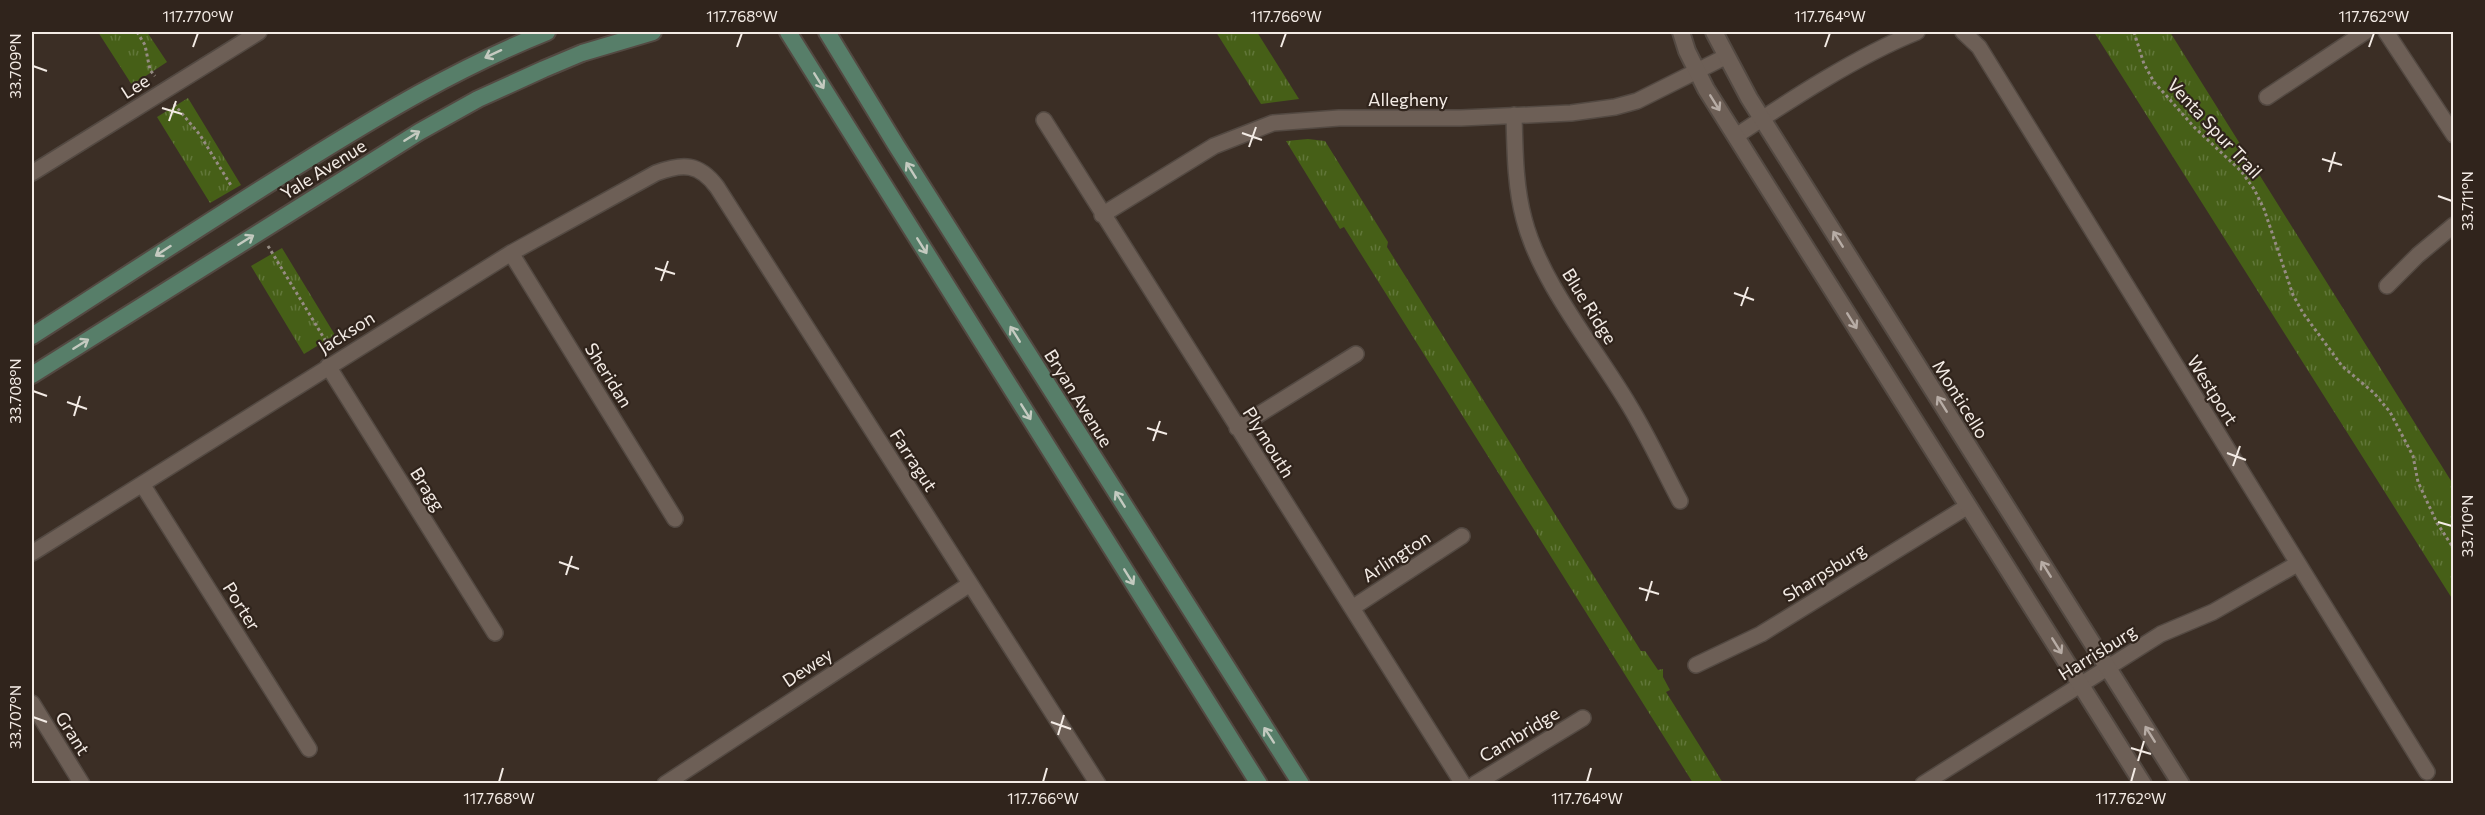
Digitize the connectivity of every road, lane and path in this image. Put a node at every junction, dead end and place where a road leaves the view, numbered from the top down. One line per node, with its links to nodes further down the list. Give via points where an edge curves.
1 (259, 32): 22 (street, Lee)
2 (547, 32): 27 (main road, Yale Avenue, one-way to 27, via 491,54 404,100)
3 (653, 32): 30 (main road, Yale Avenue, one-way to 3, via 478,99 582,53)
4 (788, 32): 53 (main road, one-way to 53)
5 (827, 32): 54 (main road, Bryan Avenue, one-way to 5)
6 (1681, 32): 14 (street)
7 (1714, 32): 13 (street, Monticello)
8 (1917, 32): 17 (street, via 1891,42)
9 (1963, 32): 39 (street, Westport, via 1978,47)
10 (2134, 32): 37 (path, Venta Spur Trail, via 2154,82 2254,189 2293,295 2342,366 2390,412 2413,456 2418,482 2437,523)
11 (2366, 32): 15 (street)
12 (2386, 32): 19 (street)
13 (1725, 57): 14 (street, Allegheny); 17 (street, Monticello)
14 (1696, 72): 16 (street, Allegheny, via 1615,107); 20 (street, one-way to 20)
15 (2267, 97)
16 (1514, 116): 23 (street, Allegheny, via 1339,118 1272,123 1214,146); 33 (street, Blue Ridge, via 1518,189 1534,249 1630,406)
17 (1762, 119): 20 (street); 44 (street, Monticello, one-way to 17)
18 (1044, 120): 23 (street, Plymouth)
19 (2454, 135)
20 (1736, 136): 34 (street, one-way to 34)
21 (690, 166): 25 (street, Jackson, via 674,166 656,173); 40 (street, Farragut, via 707,173 717,187)
22 (32, 172)
23 (1102, 215): 31 (street, Plymouth)
24 (2454, 225): 26 (street)
25 (511, 253): 29 (street, Jackson); 35 (street, Sheridan)
26 (2387, 286)
27 (32, 336)
28 (1356, 354): 31 (street)
29 (328, 366): 32 (street, Jackson); 42 (street, Bragg)
30 (32, 375)
31 (1238, 428): 41 (street, Plymouth)
32 (142, 484): 38 (street, Jackson); 48 (street, Porter)
33 (1680, 501)
34 (1968, 506): 43 (street, Sharpsburg, via 1761,634); 45 (street, one-way to 45)
35 (675, 519)
36 (1462, 536): 41 (street, Arlington)
37 (2454, 549)
38 (32, 553)
39 (2297, 564): 44 (street, Harrisburg, via 2213,612 2161,634); 49 (street, Westport)
40 (970, 584): 51 (street, Dewey); 52 (street, Farragut)
41 (1352, 608): 55 (street, Plymouth)
42 (495, 633)
43 (1696, 665)
44 (2108, 668): 45 (street, Harrisburg); 59 (street, Monticello, one-way to 44)
45 (2081, 685): 57 (street, Harrisburg); 58 (street)
46 (32, 703): 50 (street, Grant)
47 (1583, 718): 56 (street, Cambridge)
48 (309, 749)
49 (2427, 772)
50 (82, 783)
51 (665, 783)
52 (1098, 783)
53 (1259, 783)
54 (1301, 783)
55 (1463, 783)
56 (1475, 783)
57 (1923, 783)
58 (2143, 783)
59 (2181, 783)

